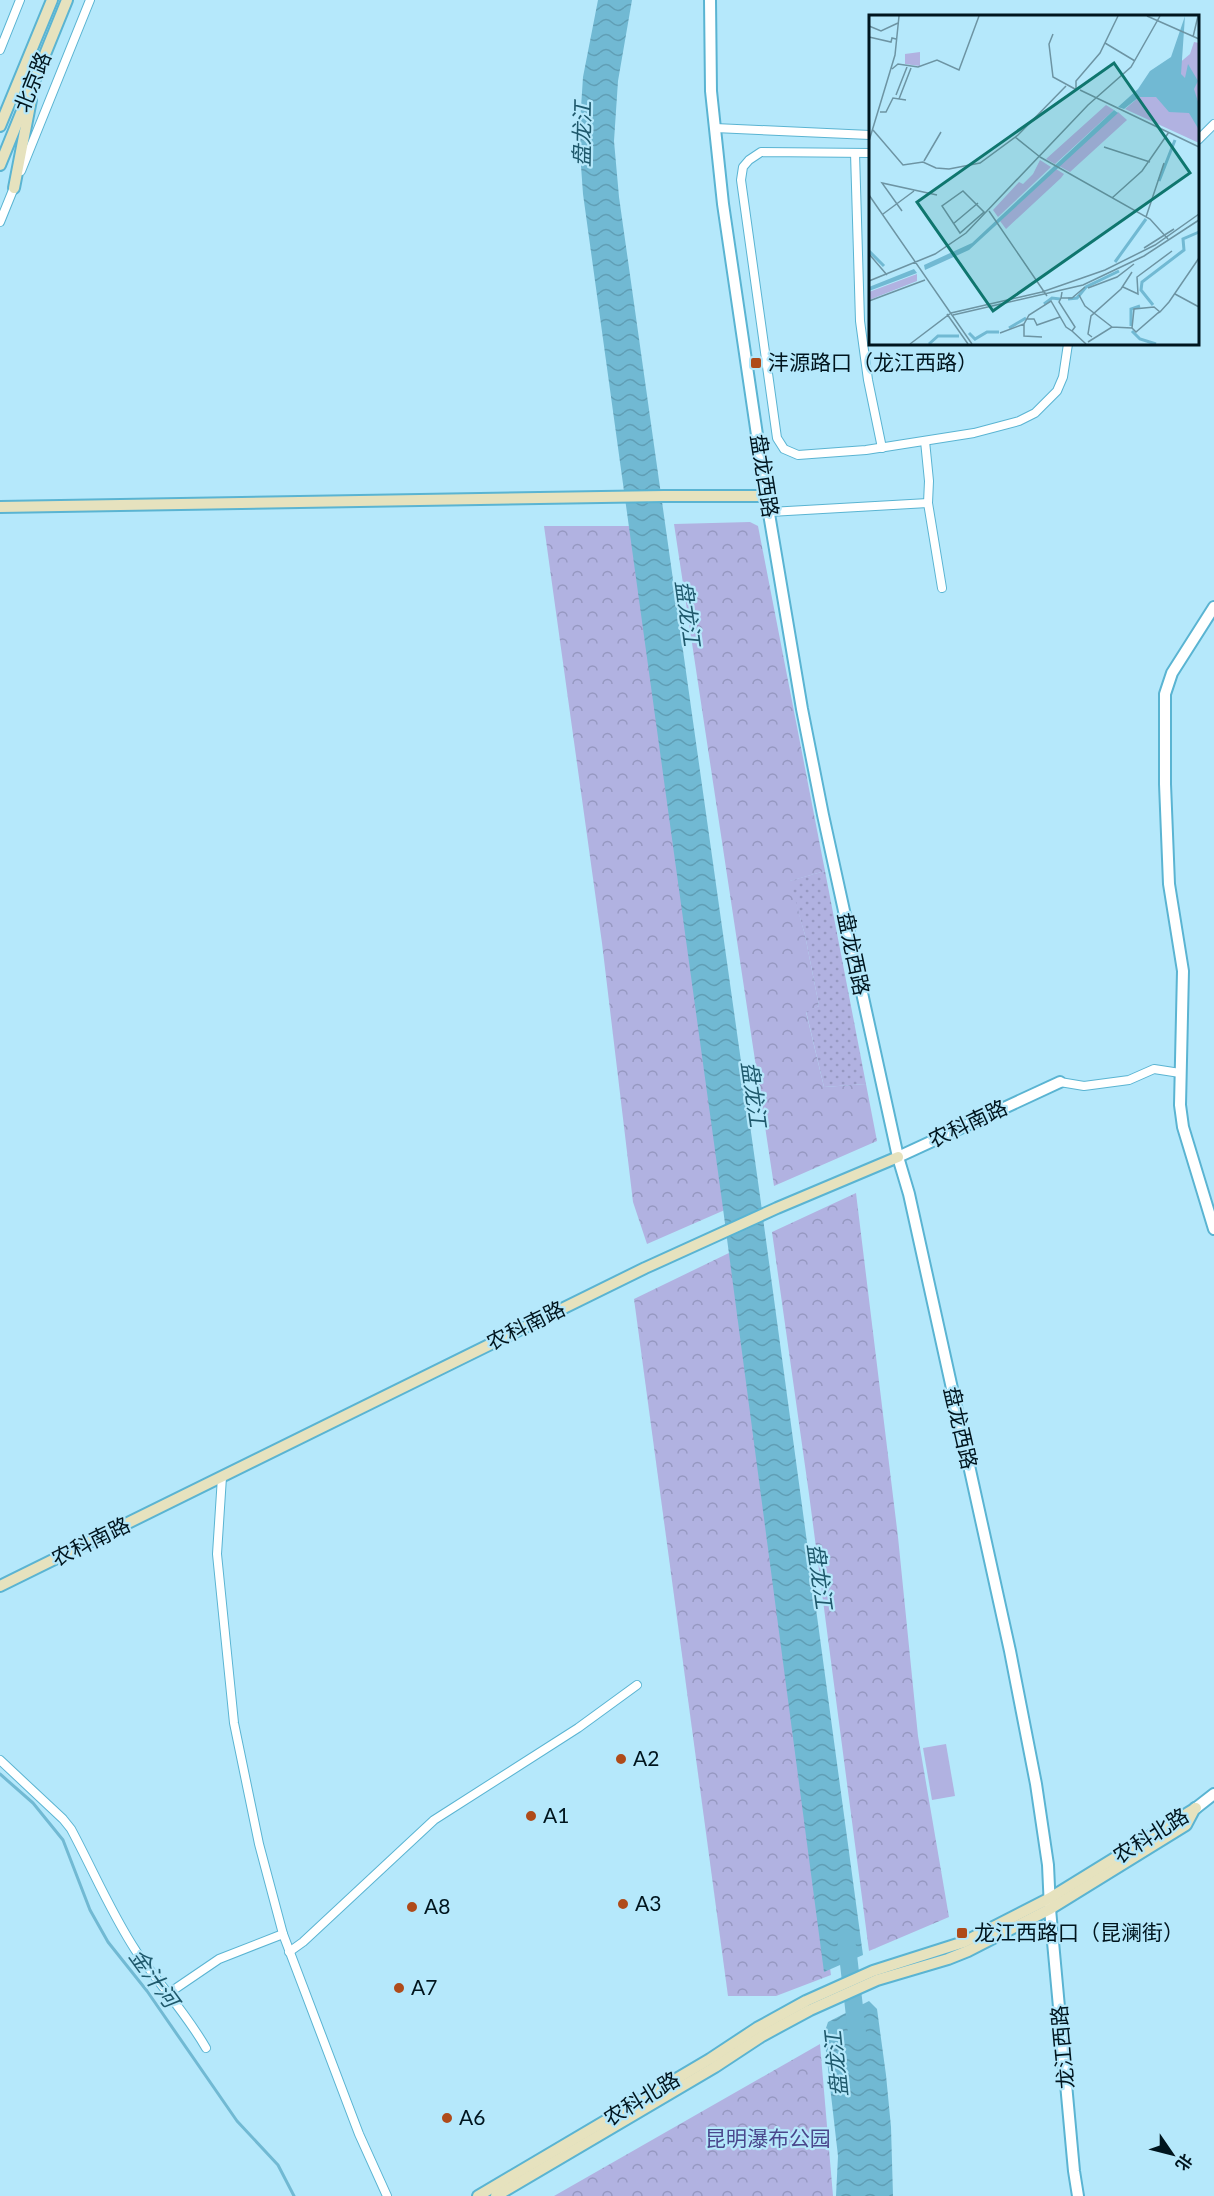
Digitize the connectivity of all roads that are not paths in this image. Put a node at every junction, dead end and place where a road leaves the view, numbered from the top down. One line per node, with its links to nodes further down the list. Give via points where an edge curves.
1 (20, 0): 6 (street)
2 (52, 0): 9 (main road, 北京路)
3 (68, 0): 7 (main road, 北京路)
4 (90, 0): 16 (street)
5 (710, 0): 10 (street, 盘龙西路)
6 (0, 50)
7 (36, 74): 15 (main road, 北京路); 16 (main road)
8 (1214, 124): 12 (street)
9 (0, 126)
10 (715, 128): 11 (street); 21 (street, 盘龙西路)
11 (869, 135)
12 (1199, 138)
13 (855, 153): 14 (street); 20 (street, via 860,321); 20 (street, via 761,152 743,167 741,180 780,444 798,455)
14 (869, 153)
15 (0, 165)
16 (14, 188): 17 (street)
17 (0, 222)
18 (1068, 345): 19 (street, via 1057,391 1035,413 974,433)
19 (925, 441): 20 (street); 22 (street)
20 (882, 448)
21 (766, 496): 23 (main road); 24 (street, 盘龙西路)
22 (928, 503): 24 (street); 25 (street)
23 (0, 507)
24 (770, 512): 29 (street, 盘龙西路, via 823,815)
25 (942, 588)
26 (1214, 607): 27 (street, via 1172,673 1165,694 1169,884 1183,971)
27 (1180, 1072): 28 (street, via 1154,1069 1129,1080 1084,1086); 30 (street, via 1184,1127)
28 (1060, 1082): 29 (street, 农科南路)
29 (898, 1157): 31 (main road, 农科南路, via 701,1241); 37 (street, 盘龙西路, via 1022,1713 1048,1865)
30 (1214, 1229)
31 (222, 1477): 32 (main road, 农科南路); 38 (street, via 217,1554 234,1723)
32 (0, 1586)
33 (637, 1685): 39 (street, via 578,1728 434,1820)
34 (0, 1760): 40 (street, via 71,1830 118,1921)
35 (1214, 1794): 36 (street)
36 (1196, 1808): 37 (main road, 农科北路, via 1186,1825)
37 (1050, 1904): 41 (main road, 农科北路, via 968,1951 875,1975); 46 (street, 龙江西路)
38 (283, 1934): 39 (street); 40 (street, via 219,1959)
39 (289, 1952): 43 (street)
40 (169, 1993): 42 (street)
41 (808, 2006): 44 (main road, 农科北路, via 757,2028); 45 (main road, 农科北路, via 715,2067)
42 (206, 2048)
43 (387, 2196)
44 (478, 2196)
45 (496, 2196)
46 (1078, 2196)

